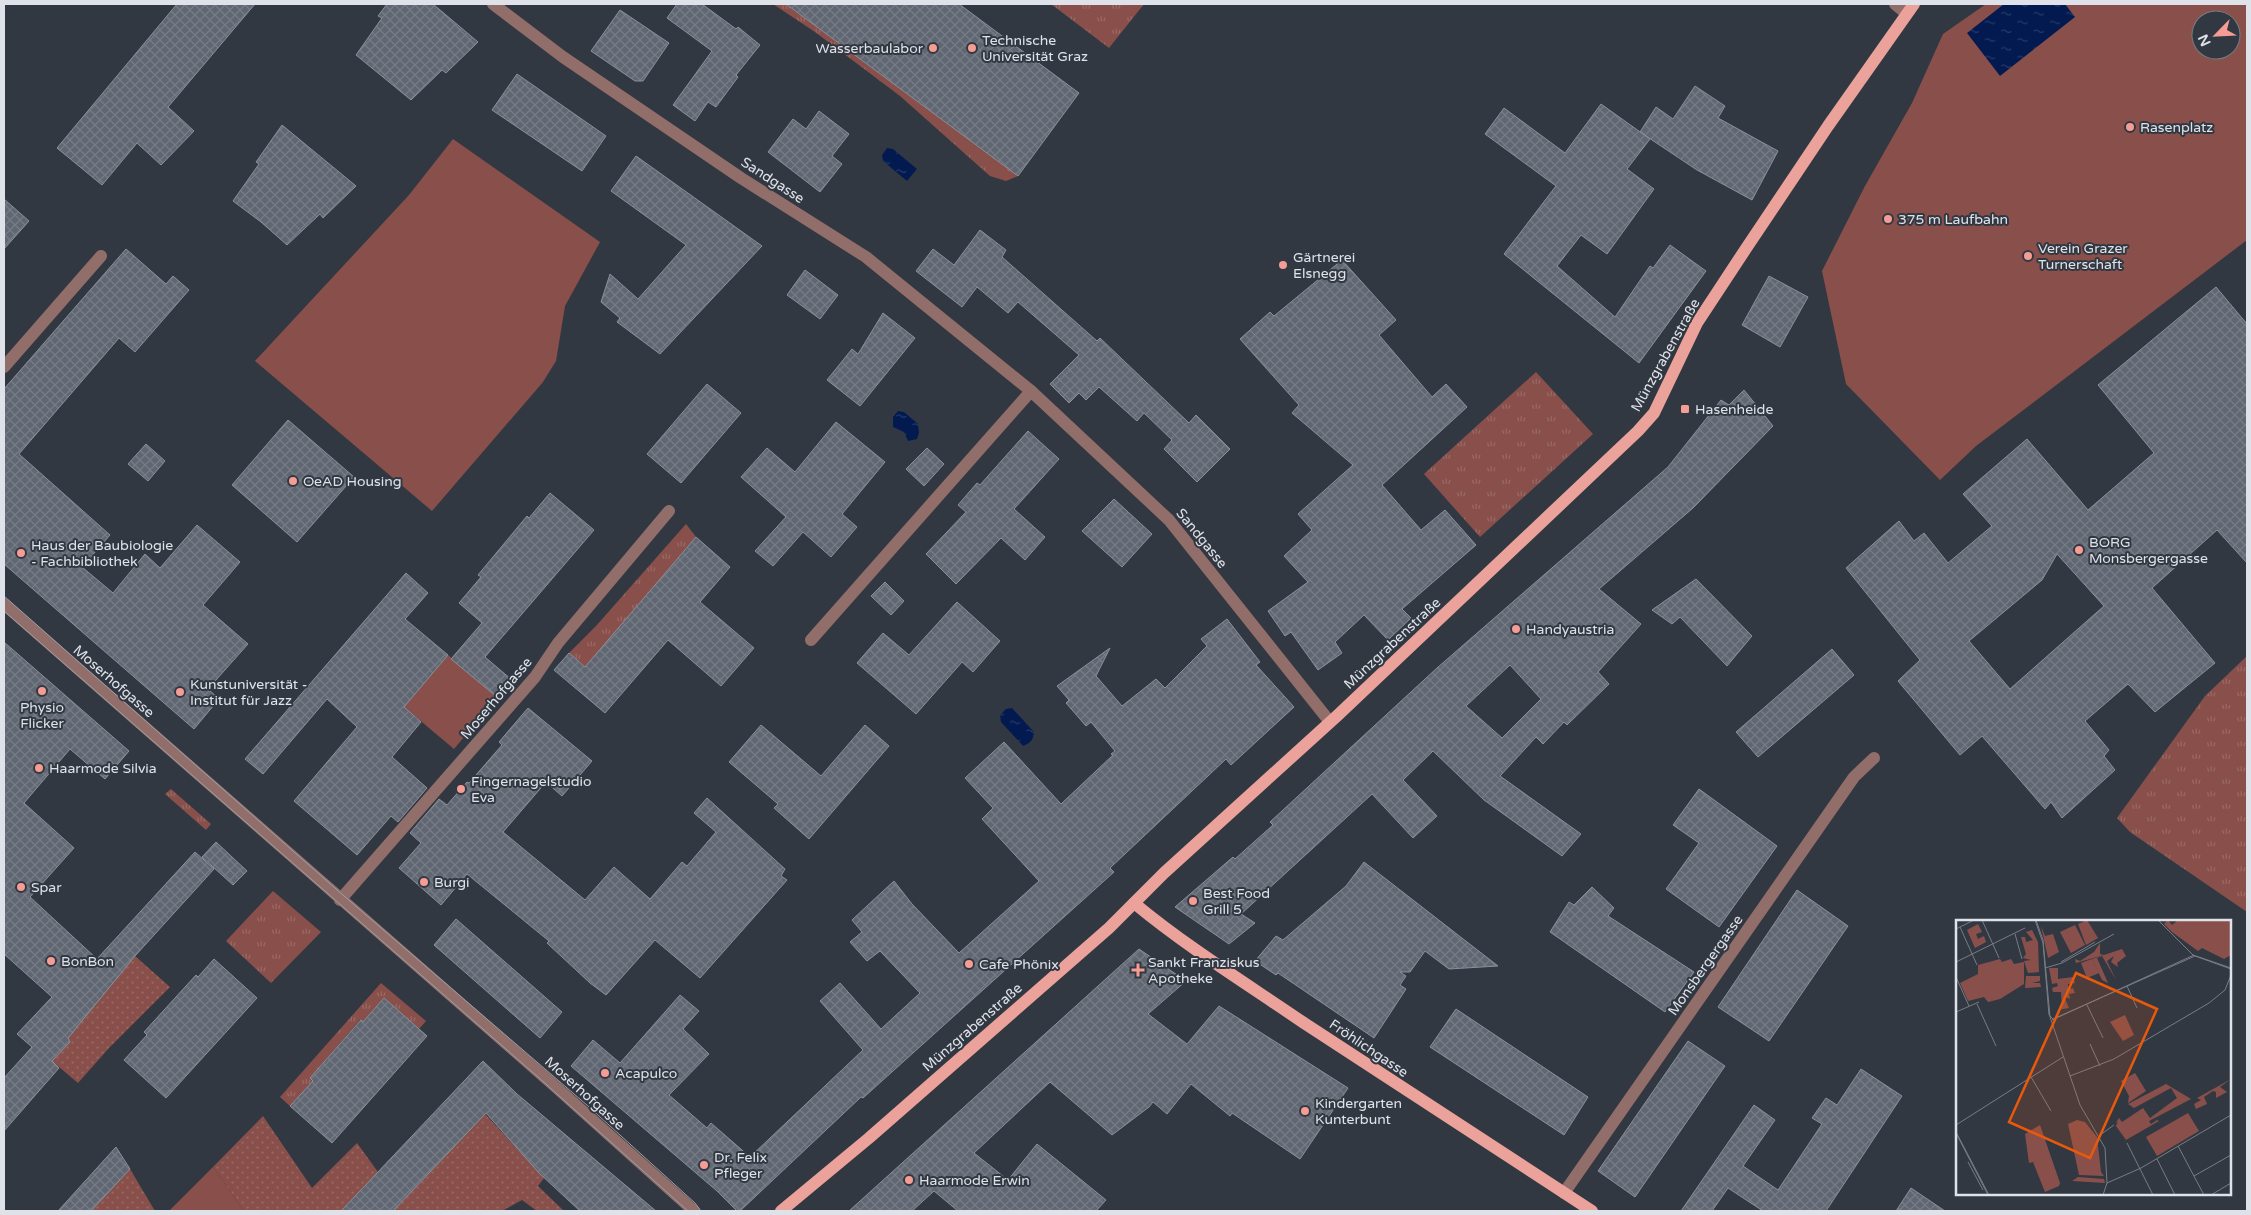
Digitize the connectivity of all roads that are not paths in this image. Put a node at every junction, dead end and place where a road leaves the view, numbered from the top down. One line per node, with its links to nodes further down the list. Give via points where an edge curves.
1 (493, 4): 6 (street, Sandgasse, via 741,178 866,258)
2 (1895, 4): 3 (street)
3 (1910, 8): 10 (main road, Münzgrabenstraße, via 1697,323 1654,413)
4 (101, 256): 5 (street)
5 (4, 367)
6 (1031, 391): 9 (street); 10 (street, Sandgasse, via 1169,520)
7 (669, 511): 12 (street, Moserhofgasse, via 558,643 535,677)
8 (4, 604): 12 (street, Moserhofgasse)
9 (811, 640)
10 (1330, 722): 13 (main road, Münzgrabenstraße)
11 (1874, 758): 14 (street, Monsbergergasse, via 1854,777)
12 (340, 900): 15 (street, Moserhofgasse)
13 (1134, 903): 14 (main road, Fröhlichgasse, via 1272,1001); 16 (main road, Münzgrabenstraße, via 869,1138)
14 (1564, 1193): 17 (main road, Fröhlichgasse)
15 (694, 1211)
16 (781, 1211)
17 (1592, 1211)

